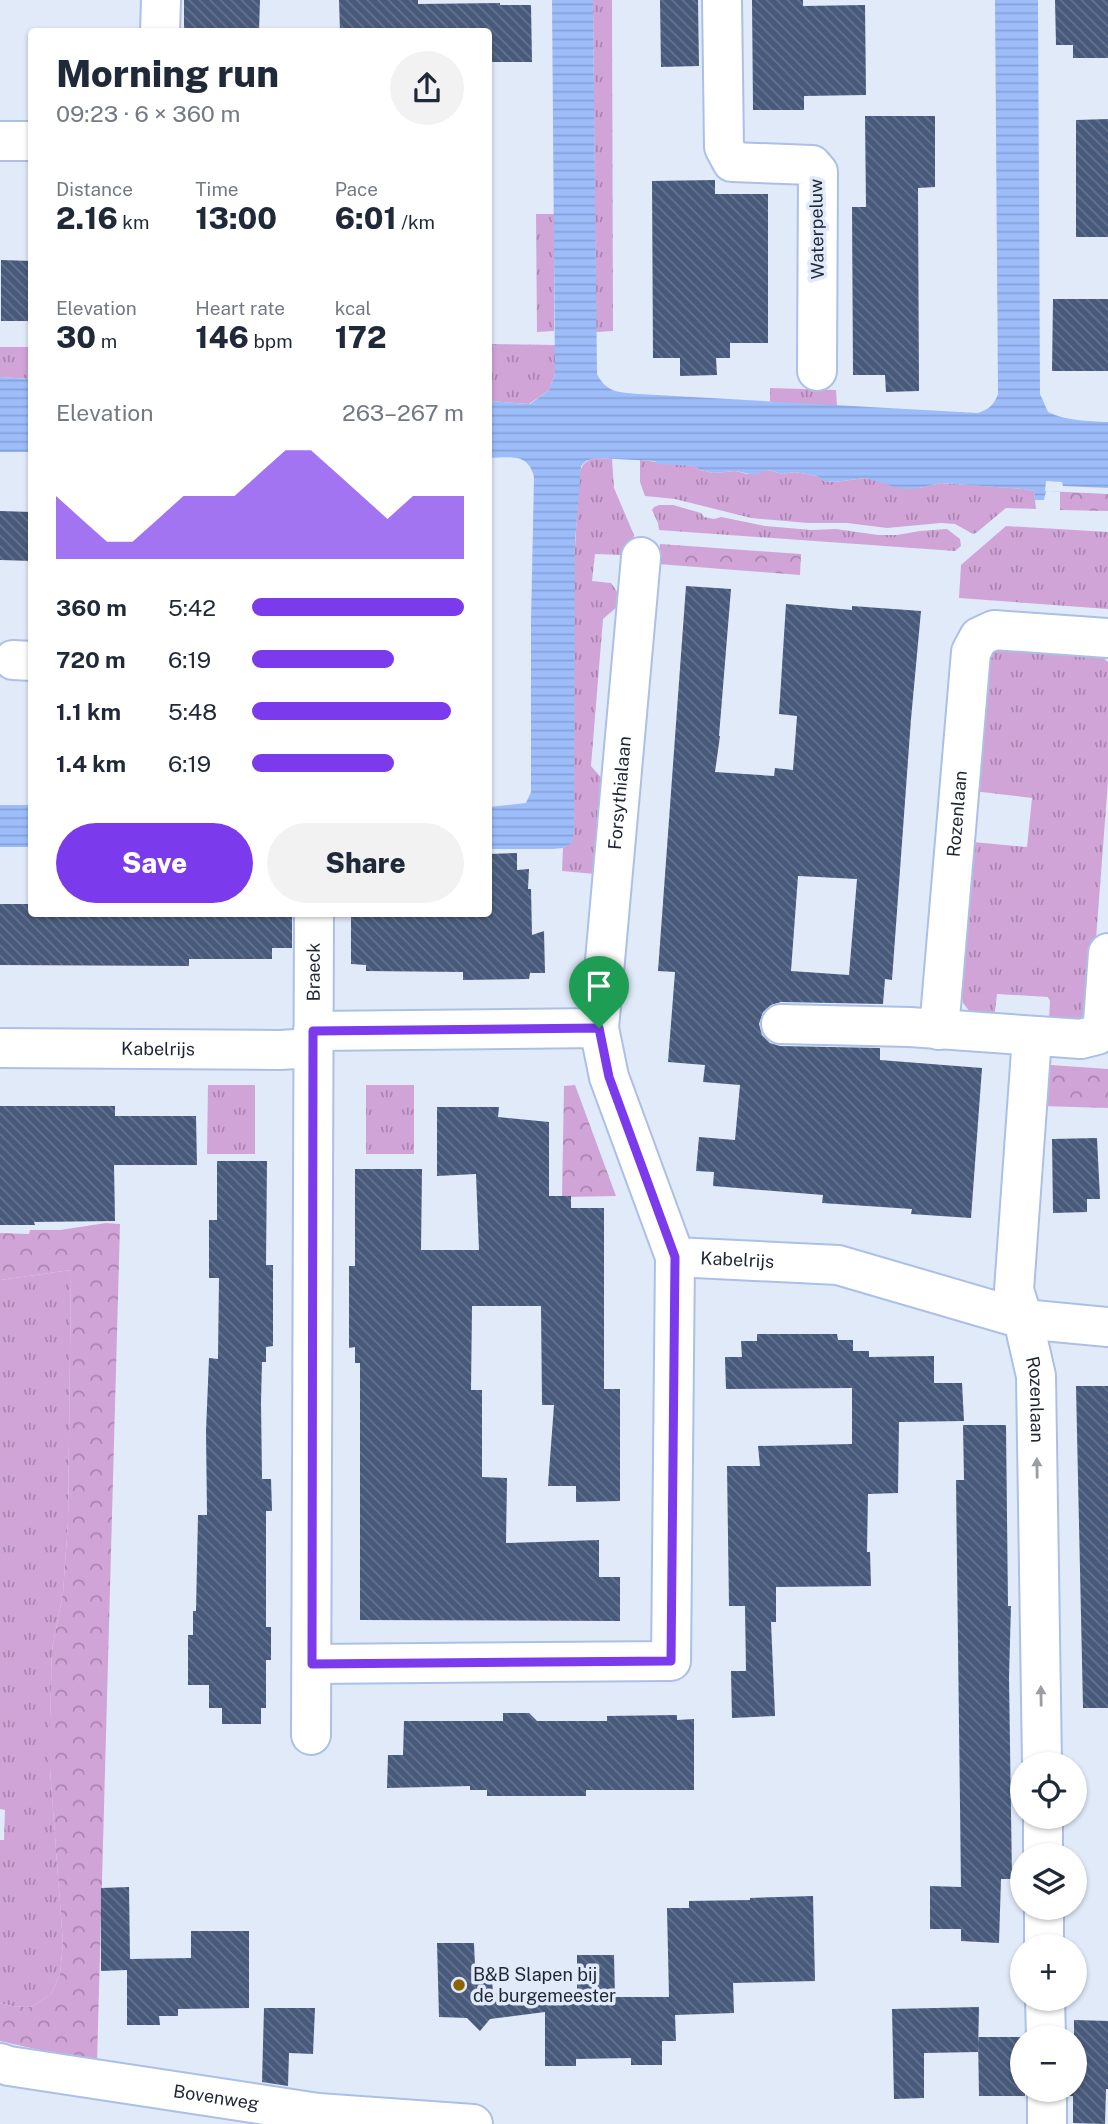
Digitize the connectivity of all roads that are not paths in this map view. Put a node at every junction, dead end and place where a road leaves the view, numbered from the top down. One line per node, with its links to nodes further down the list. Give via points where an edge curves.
1 (160, 0): 3 (street)
2 (722, 0): 6 (street, Waterpeluw, via 723,147 727,155 732,162 812,165 818,172)
3 (160, 28)
4 (0, 141): 5 (street)
5 (28, 141)
6 (817, 371)
7 (641, 556): 12 (street, Forsythialaan)
8 (1108, 638): 13 (street, Rozenlaan, via 994,630 979,637 971,652)
9 (314, 917): 15 (street, Braeck)
10 (1108, 953): 14 (street, via 1103,1022 1097,1035 1082,1039)
11 (781, 1024): 13 (street)
12 (599, 1028): 15 (street, Kabelrijs); 17 (street, Kabelrijs, via 609,1077)
13 (939, 1030): 14 (street)
14 (1032, 1037): 18 (street, Rozenlaan, via 1014,1290)
15 (313, 1040): 16 (street, Kabelrijs, via 280,1050); 20 (street, Braeck)
16 (0, 1048)
17 (675, 1257): 18 (street, Kabelrijs, via 838,1265); 20 (street, via 671,1661)
18 (1023, 1319): 19 (street, Kabelrijs); 22 (street, Rozenlaan, one-way to 18, via 1036,1376)
19 (1108, 1327)
20 (312, 1664): 21 (street, Braeck)
21 (311, 1735)
22 (1042, 1752)
23 (0, 2063): 25 (street, Bovenweg, via 318,2113)
24 (1046, 2102): 26 (street)
25 (473, 2124)
26 (1047, 2124)

